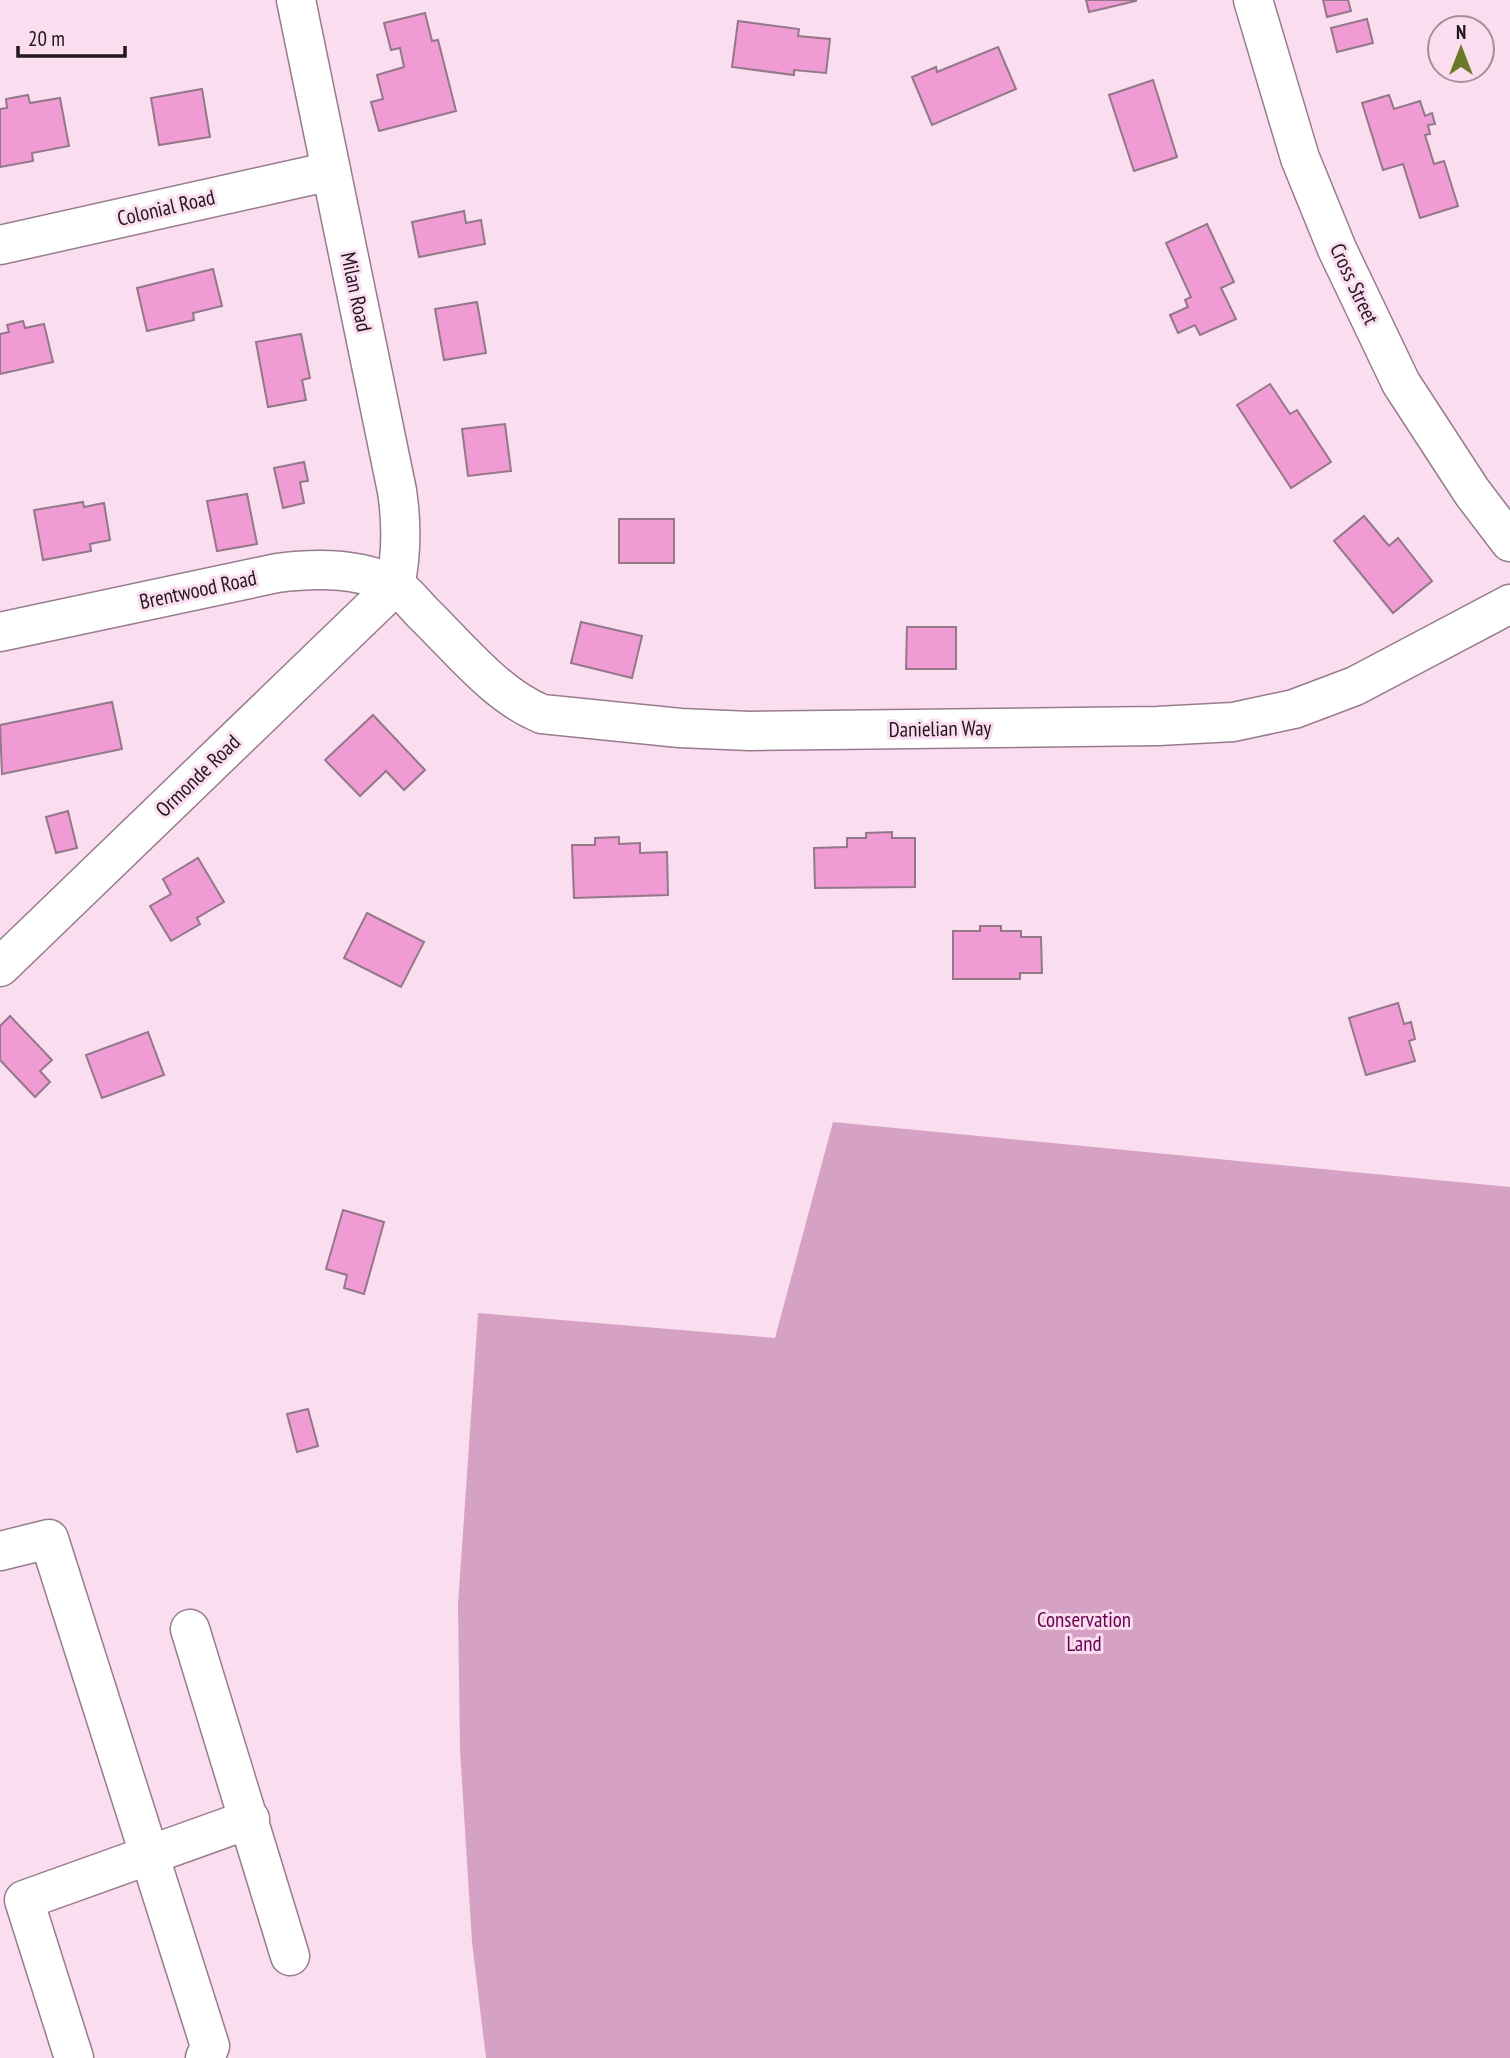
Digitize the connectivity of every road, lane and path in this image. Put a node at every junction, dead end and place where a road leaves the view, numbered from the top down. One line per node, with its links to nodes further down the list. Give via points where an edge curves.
1 (296, 0): 3 (street, Milan Road)
2 (1252, 0): 5 (street, Cross Street, via 1300,158 1337,249 1401,383)
3 (331, 171): 4 (street, Colonial Road); 6 (street, Milan Road, via 397,491 402,534)
4 (0, 245)
5 (1510, 542)
6 (395, 586): 7 (street, Danielian Way, via 498,687 526,708 561,717 748,731 1233,722 1294,709 1354,687); 8 (street, Brentwood Road, via 364,575 307,569); 9 (street, Ormonde Road)
7 (1510, 604)
8 (0, 632)
9 (0, 967)
10 (0, 1551): 13 (street, via 50,1539)
11 (190, 1629): 12 (street)
12 (250, 1819): 13 (street); 14 (street)
13 (149, 1856): 15 (street, via 24,1900); 16 (street, via 210,2046)
14 (290, 1956)
15 (74, 2058)
16 (205, 2058)

